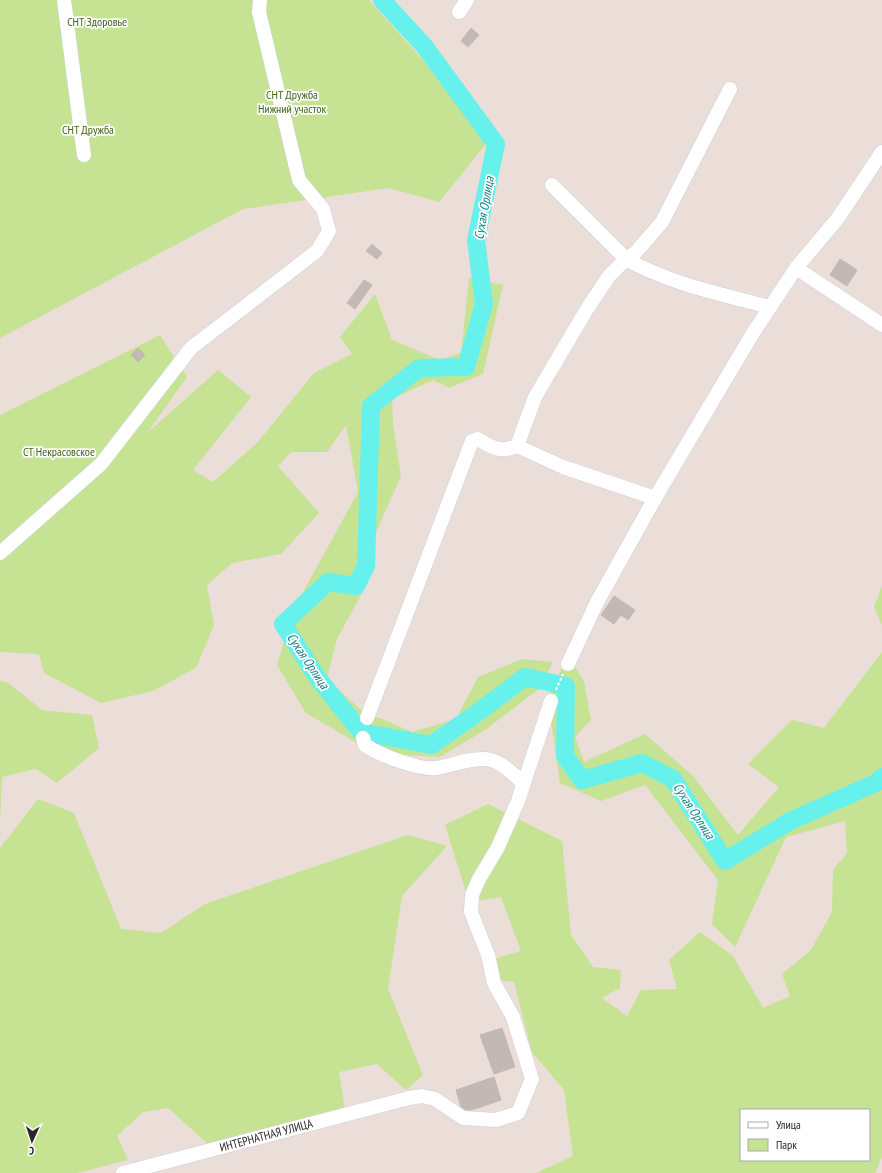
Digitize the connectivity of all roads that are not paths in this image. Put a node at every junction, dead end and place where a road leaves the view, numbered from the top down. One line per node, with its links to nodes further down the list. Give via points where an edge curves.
1 (64, 0): 7 (street)
2 (260, 0): 15 (street, via 259,12 299,180 322,209 329,231 317,251 191,348 102,464)
3 (467, 0): 4 (street)
4 (459, 12)
5 (730, 89): 9 (street, via 662,222 635,253)
6 (882, 152): 10 (street, via 838,218)
7 (84, 155)
8 (552, 185): 9 (street)
9 (626, 259): 11 (street, via 666,279); 13 (street, via 610,276 587,309 535,397)
10 (796, 268): 11 (street); 12 (street)
11 (770, 307): 14 (street)
12 (882, 325)
13 (517, 446): 14 (street, via 563,468); 18 (street, via 506,450 491,447 478,439 472,441)
14 (655, 498): 16 (street, via 597,602)
15 (0, 553)
16 (568, 664)
17 (551, 701): 20 (street, ИНТЕРНАТНАЯ УЛИЦА)
18 (367, 718)
19 (363, 738): 20 (street, via 365,746 373,751 422,767 434,768 490,760 503,765)
20 (523, 783): 21 (street, ИНТЕРНАТНАЯ УЛИЦА, via 498,847 472,895 471,912 488,955 494,983 513,1017 532,1079 518,1113 496,1120 463,1118 435,1099 422,1096)
21 (123, 1173)

